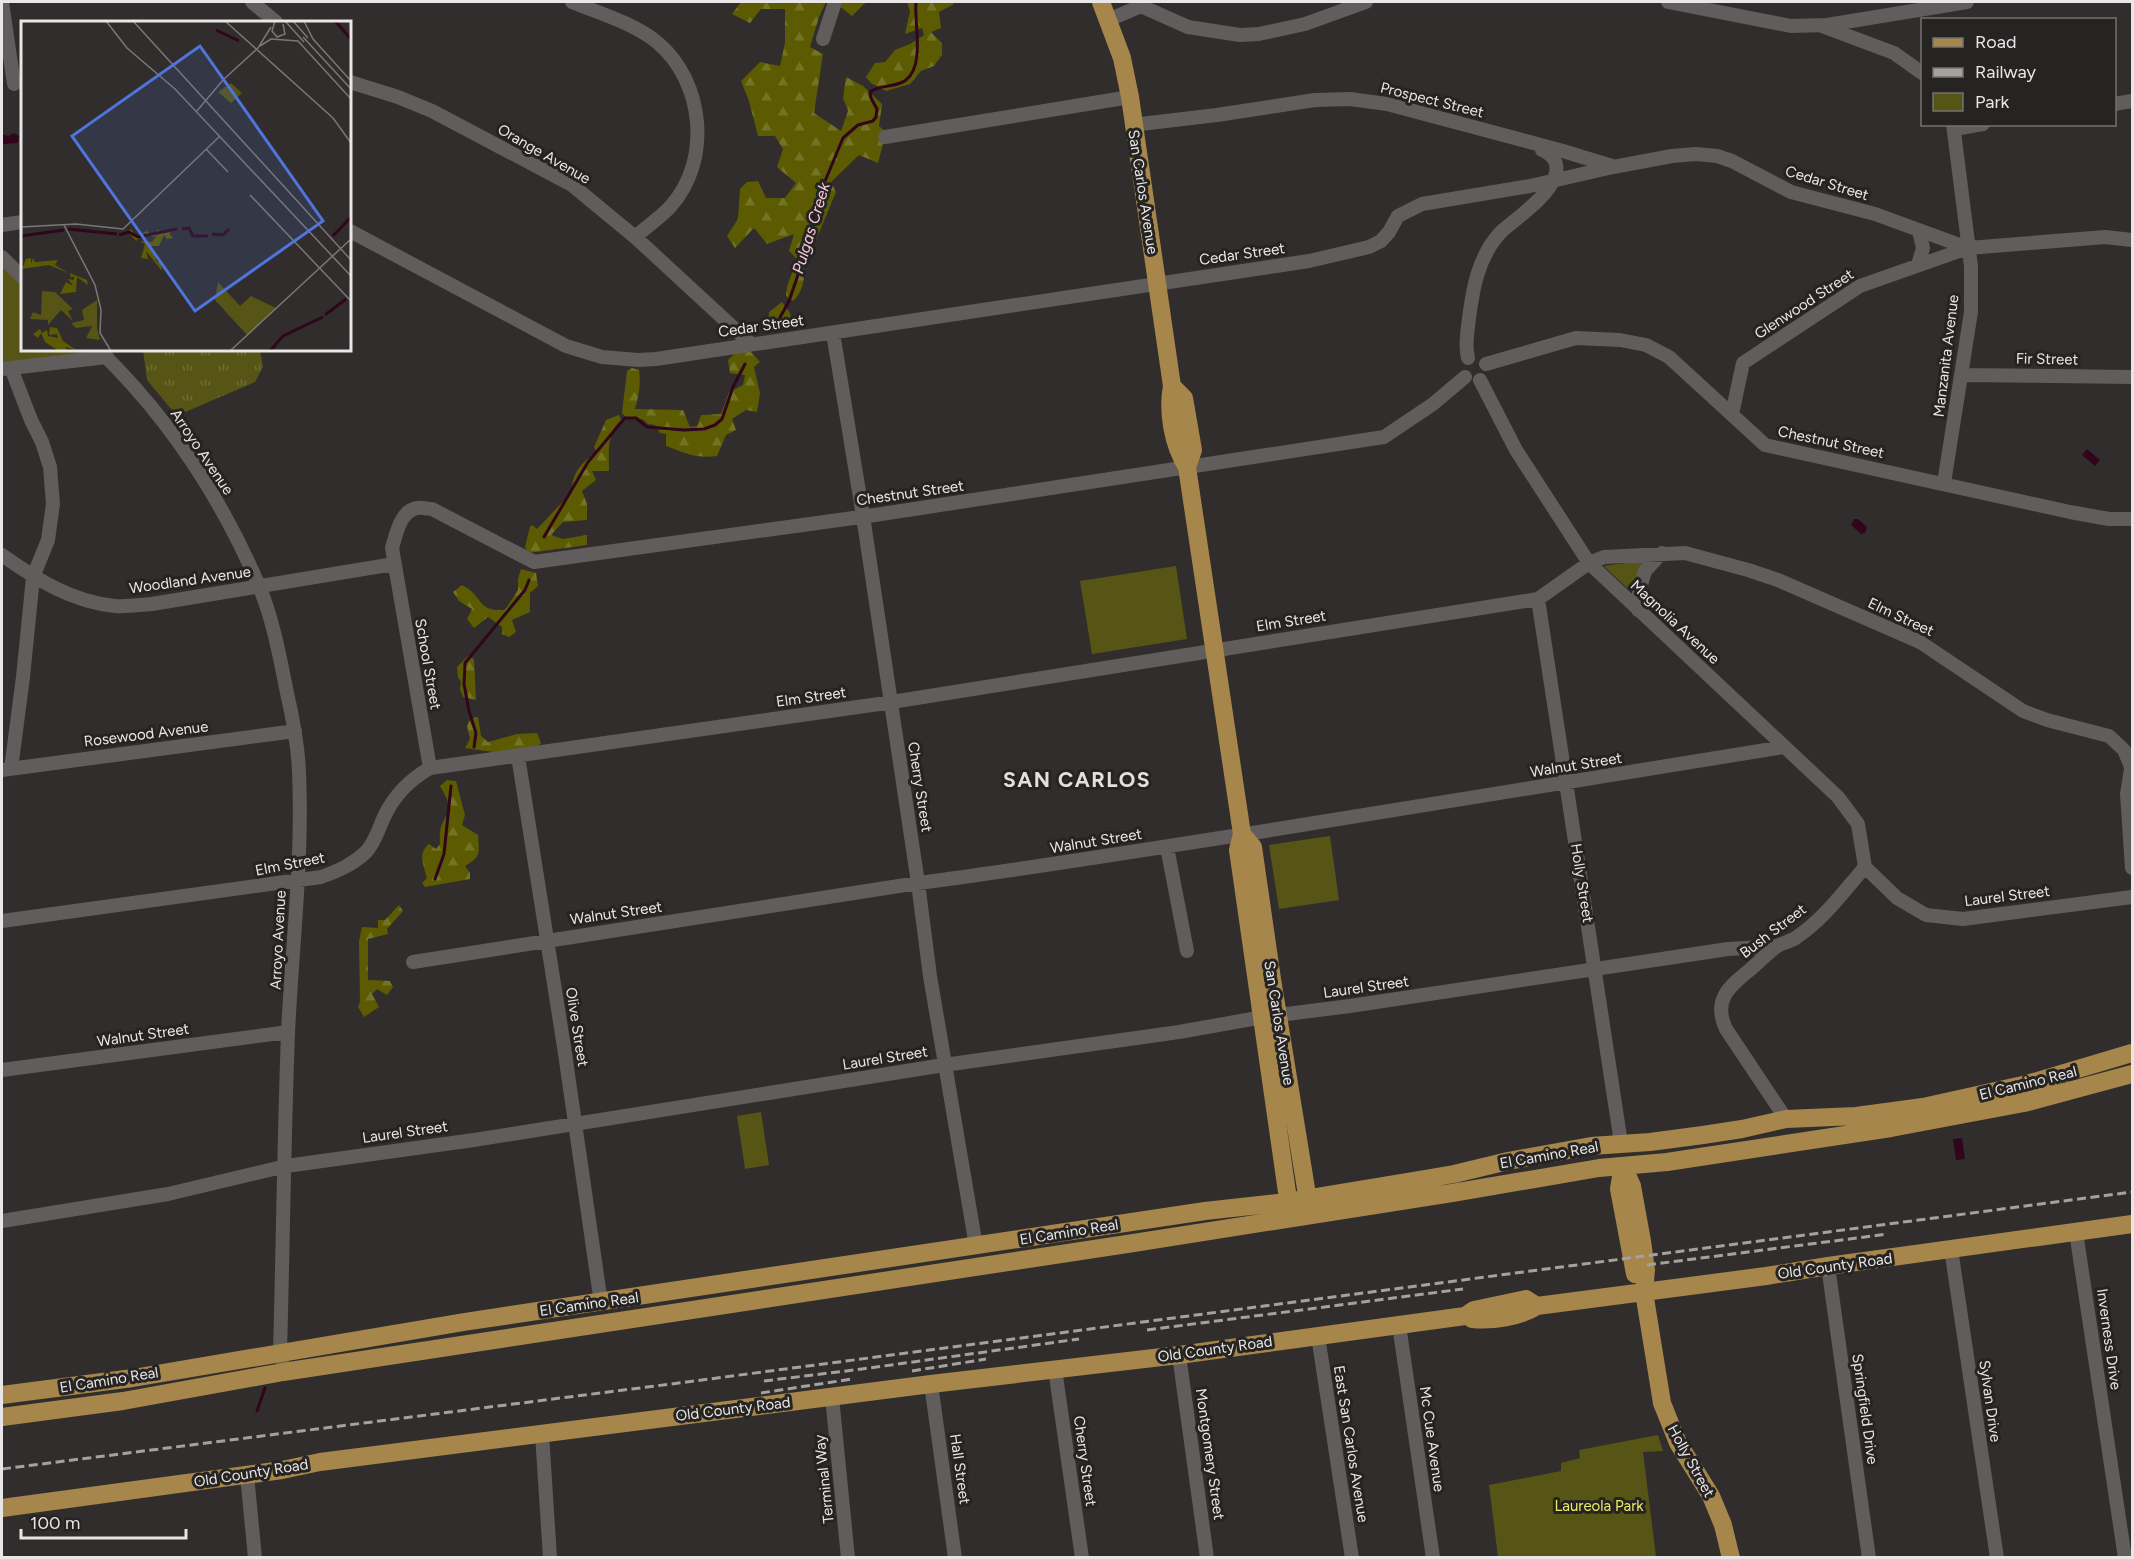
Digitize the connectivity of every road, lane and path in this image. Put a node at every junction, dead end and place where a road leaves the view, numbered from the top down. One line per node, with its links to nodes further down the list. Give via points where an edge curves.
1 (2, 2): 15 (street)
2 (252, 2): 10 (street)
3 (572, 2): 29 (street, via 642,31 658,43 678,64 693,95 696,148 685,186 670,207)
4 (835, 2): 12 (street)
5 (1101, 2): 9 (main road, San Carlos Avenue)
6 (1366, 2): 9 (street, via 1305,24 1259,34 1188,27 1141,6)
7 (1668, 2): 11 (street, via 1771,23)
8 (1967, 2): 11 (street)
9 (1108, 20): 16 (main road, San Carlos Avenue, via 1122,58)
10 (275, 21)
11 (1818, 25): 13 (street, via 1894,52)
12 (823, 39)
13 (1921, 72)
14 (351, 82): 29 (street, Orange Avenue, via 432,111 572,185)
15 (12, 84)
16 (1130, 97): 19 (main road, San Carlos Avenue); 21 (street)
17 (2133, 101): 18 (street)
18 (2116, 104)
19 (1132, 125): 22 (street, Prospect Street, via 1315,100 1350,99 1387,104); 35 (main road, San Carlos Avenue)
20 (1954, 127): 31 (street, Manzanita Avenue)
21 (885, 137)
22 (1523, 141): 23 (street, Prospect Street); 24 (street, via 1554,157)
23 (1613, 167): 24 (street, Cedar Street); 27 (street, Cedar Street, via 1672,156 1717,156 1791,192 1875,214)
24 (1554, 180): 35 (street, Cedar Street, via 1422,204 1398,216 1381,241 1369,247 1309,261); 39 (street, via 1500,234 1484,256 1471,298 1465,349)
25 (21, 222): 26 (street)
26 (2, 225)
27 (1919, 231): 31 (street, Cedar Street); 33 (street, via 1923,248)
28 (351, 232): 37 (street, Cedar Street, via 551,339 583,352 638,360)
29 (635, 237): 37 (street, Orange Avenue)
30 (2133, 240): 31 (street, Cedar Street, via 2105,237)
31 (1968, 248): 33 (street, Glenwood Street); 42 (street, Manzanita Avenue, via 1971,312)
32 (2, 257): 34 (street)
33 (1918, 265): 46 (street, Glenwood Street, via 1860,286 1743,363)
34 (21, 276)
35 (1156, 282): 36 (street, Cedar Street); 47 (main road, San Carlos Avenue, via 1172,386 1169,401 1178,452)
36 (833, 333): 37 (street, Cedar Street); 49 (street, Cherry Street)
37 (751, 344)
38 (103, 353): 41 (street); 56 (street, Arroyo Avenue, via 184,448)
39 (1468, 358): 40 (street, via 1480,357); 43 (street, via 1462,364)
40 (1486, 364): 45 (street, via 1485,376); 46 (street, Chestnut Street, via 1576,338 1646,345 1669,357)
41 (6, 369): 55 (street, via 50,467 53,504 48,540)
42 (1962, 375): 44 (street, Fir Street); 48 (street, Manzanita Avenue)
43 (1465, 377): 45 (street); 47 (street, Chestnut Street, via 1384,437)
44 (2133, 377)
45 (1480, 380): 53 (street, Magnolia Avenue, via 1516,450)
46 (1732, 414): 48 (street, Chestnut Street, via 1765,445)
47 (1187, 467): 49 (street, Chestnut Street); 59 (main road, San Carlos Avenue)
48 (1944, 483): 50 (street, Chestnut Street, via 2109,519)
49 (863, 516): 54 (street, Chestnut Street, via 534,562 432,509 417,508 399,526 392,548); 60 (street, Cherry Street)
50 (2133, 519)
51 (1662, 553): 53 (street, Elm Street, via 1604,557); 58 (street, via 1645,571); 66 (street, Elm Street, via 1685,553 1778,580 1920,642 2023,711 2109,736 2124,750)
52 (2, 555): 55 (street, Woodland Avenue)
53 (1589, 563): 57 (street, Elm Street); 58 (street, Magnolia Avenue)
54 (394, 564): 56 (street, Woodland Avenue); 64 (street, School Street)
55 (33, 577): 56 (street, Woodland Avenue, via 83,601 117,606); 65 (street, via 23,677)
56 (260, 588): 61 (street, Arroyo Avenue, via 281,661)
57 (1538, 599): 59 (street, Elm Street); 67 (street, Holly Street)
58 (1638, 610): 62 (street, Magnolia Avenue)
59 (1215, 650): 60 (street, Elm Street); 68 (main road, San Carlos Avenue)
60 (890, 702): 63 (street, Elm Street); 73 (street, Cherry Street)
61 (295, 731): 65 (street, Rosewood Avenue); 72 (street, Arroyo Avenue, via 299,770)
62 (1784, 747): 67 (street, Walnut Street); 70 (street, Magnolia Avenue, via 1838,797 1858,824)
63 (519, 756): 64 (street, Elm Street); 76 (street, Olive Street)
64 (430, 768): 72 (street, Elm Street, via 404,787 385,813 367,851 346,868)
65 (6, 769)
66 (2132, 769): 71 (street, via 2127,794)
67 (1567, 784): 68 (street, Walnut Street); 80 (street, Holly Street)
68 (1242, 834): 69 (street, Walnut Street); 81 (main road, San Carlos Avenue, via 1238,850)
69 (1167, 847): 73 (street, Walnut Street); 78 (street)
70 (1865, 867): 74 (street, Laurel Street, via 1897,898 1926,915 1963,919); 77 (street, Bush Street, via 1827,912 1797,938)
71 (2133, 868)
72 (298, 882): 75 (street, Elm Street); 82 (street, Arroyo Avenue)
73 (918, 883): 76 (street, Walnut Street); 84 (street, Cherry Street)
74 (2133, 897)
75 (2, 921)
76 (546, 940): 79 (street, Walnut Street); 88 (street, Olive Street)
77 (1778, 946): 80 (street, Laurel Street, via 1728,949); 87 (street, Bush Street, via 1732,984 1721,1007 1726,1029)
78 (1187, 951)
79 (413, 962)
80 (1595, 970): 81 (street, Laurel Street); 89 (street, Holly Street)
81 (1271, 1016): 84 (street, Laurel Street); 92 (main road, San Carlos Avenue); 93 (main road, San Carlos Avenue)
82 (288, 1032): 85 (street, Walnut Street); 90 (street, Arroyo Avenue)
83 (2133, 1053): 87 (main road, El Camino Real, via 2053,1078 1947,1102 1862,1115)
84 (944, 1065): 88 (street, Laurel Street); 97 (street, Cherry Street)
85 (2, 1070)
86 (2133, 1074): 91 (main road, El Camino Real, via 2024,1103 1926,1123)
87 (1785, 1119): 89 (main road, El Camino Real, via 1703,1135)
88 (575, 1124): 90 (street, Laurel Street); 102 (street, Olive Street)
89 (1621, 1143): 91 (main road, Holly Street); 92 (main road, El Camino Real, via 1534,1156)
90 (285, 1166): 94 (street, Laurel Street, via 168,1194); 106 (street, Arroyo Avenue)
91 (1623, 1166): 92 (main road, El Camino Real); 101 (main road, Holly Street, via 1632,1186 1642,1241)
92 (1309, 1206): 93 (main road, El Camino Real)
93 (1289, 1210): 97 (main road, El Camino Real, via 1205,1211); 100 (main road, El Camino Real)
94 (2, 1221)
95 (2133, 1224): 96 (main road, Old County Road)
96 (2076, 1232): 98 (main road, Old County Road); 128 (street, Inverness Drive)
97 (976, 1246): 100 (main road); 102 (main road, El Camino Real)
98 (1951, 1249): 99 (main road, Old County Road); 127 (street, Sylvan Drive)
99 (1828, 1266): 101 (main road, Old County Road); 126 (street, Springfield Drive)
100 (975, 1267): 104 (main road, El Camino Real)
101 (1644, 1292): 103 (main road, Old County Road, via 1537,1306 1525,1313 1493,1319 1474,1320 1465,1316); 125 (main road, Holly Street, via 1664,1410 1678,1443 1711,1496)
102 (601, 1303): 104 (main road, via 596,1314 537,1324); 106 (main road, El Camino Real)
103 (1399, 1324): 105 (main road, Old County Road); 124 (street, Mc Cue Avenue)
104 (521, 1336): 109 (main road, El Camino Real)
105 (1318, 1336): 107 (main road, Old County Road); 123 (street, East San Carlos Avenue)
106 (280, 1352): 109 (street, Arroyo Avenue); 111 (main road, El Camino Real, via 134,1378)
107 (1179, 1355): 108 (main road, Old County Road); 122 (street, Montgomery Street)
108 (1055, 1369): 110 (main road, Old County Road); 121 (street, Cherry Street)
109 (283, 1372): 113 (main road, El Camino Real)
110 (932, 1384): 112 (main road, Old County Road); 120 (street, Hall Street)
111 (2, 1395)
112 (832, 1397): 114 (main road, Old County Road); 119 (street, Terminal Way)
113 (2, 1418)
114 (542, 1434): 115 (main road, Old County Road); 118 (street)
115 (247, 1475): 116 (main road, Old County Road); 117 (street)
116 (2, 1508)
117 (255, 1557)
118 (550, 1557)
119 (848, 1557)
120 (955, 1557)
121 (1082, 1557)
122 (1207, 1557)
123 (1352, 1557)
124 (1433, 1557)
125 (1731, 1557)
126 (1869, 1557)
127 (1997, 1557)
128 (2125, 1557)

